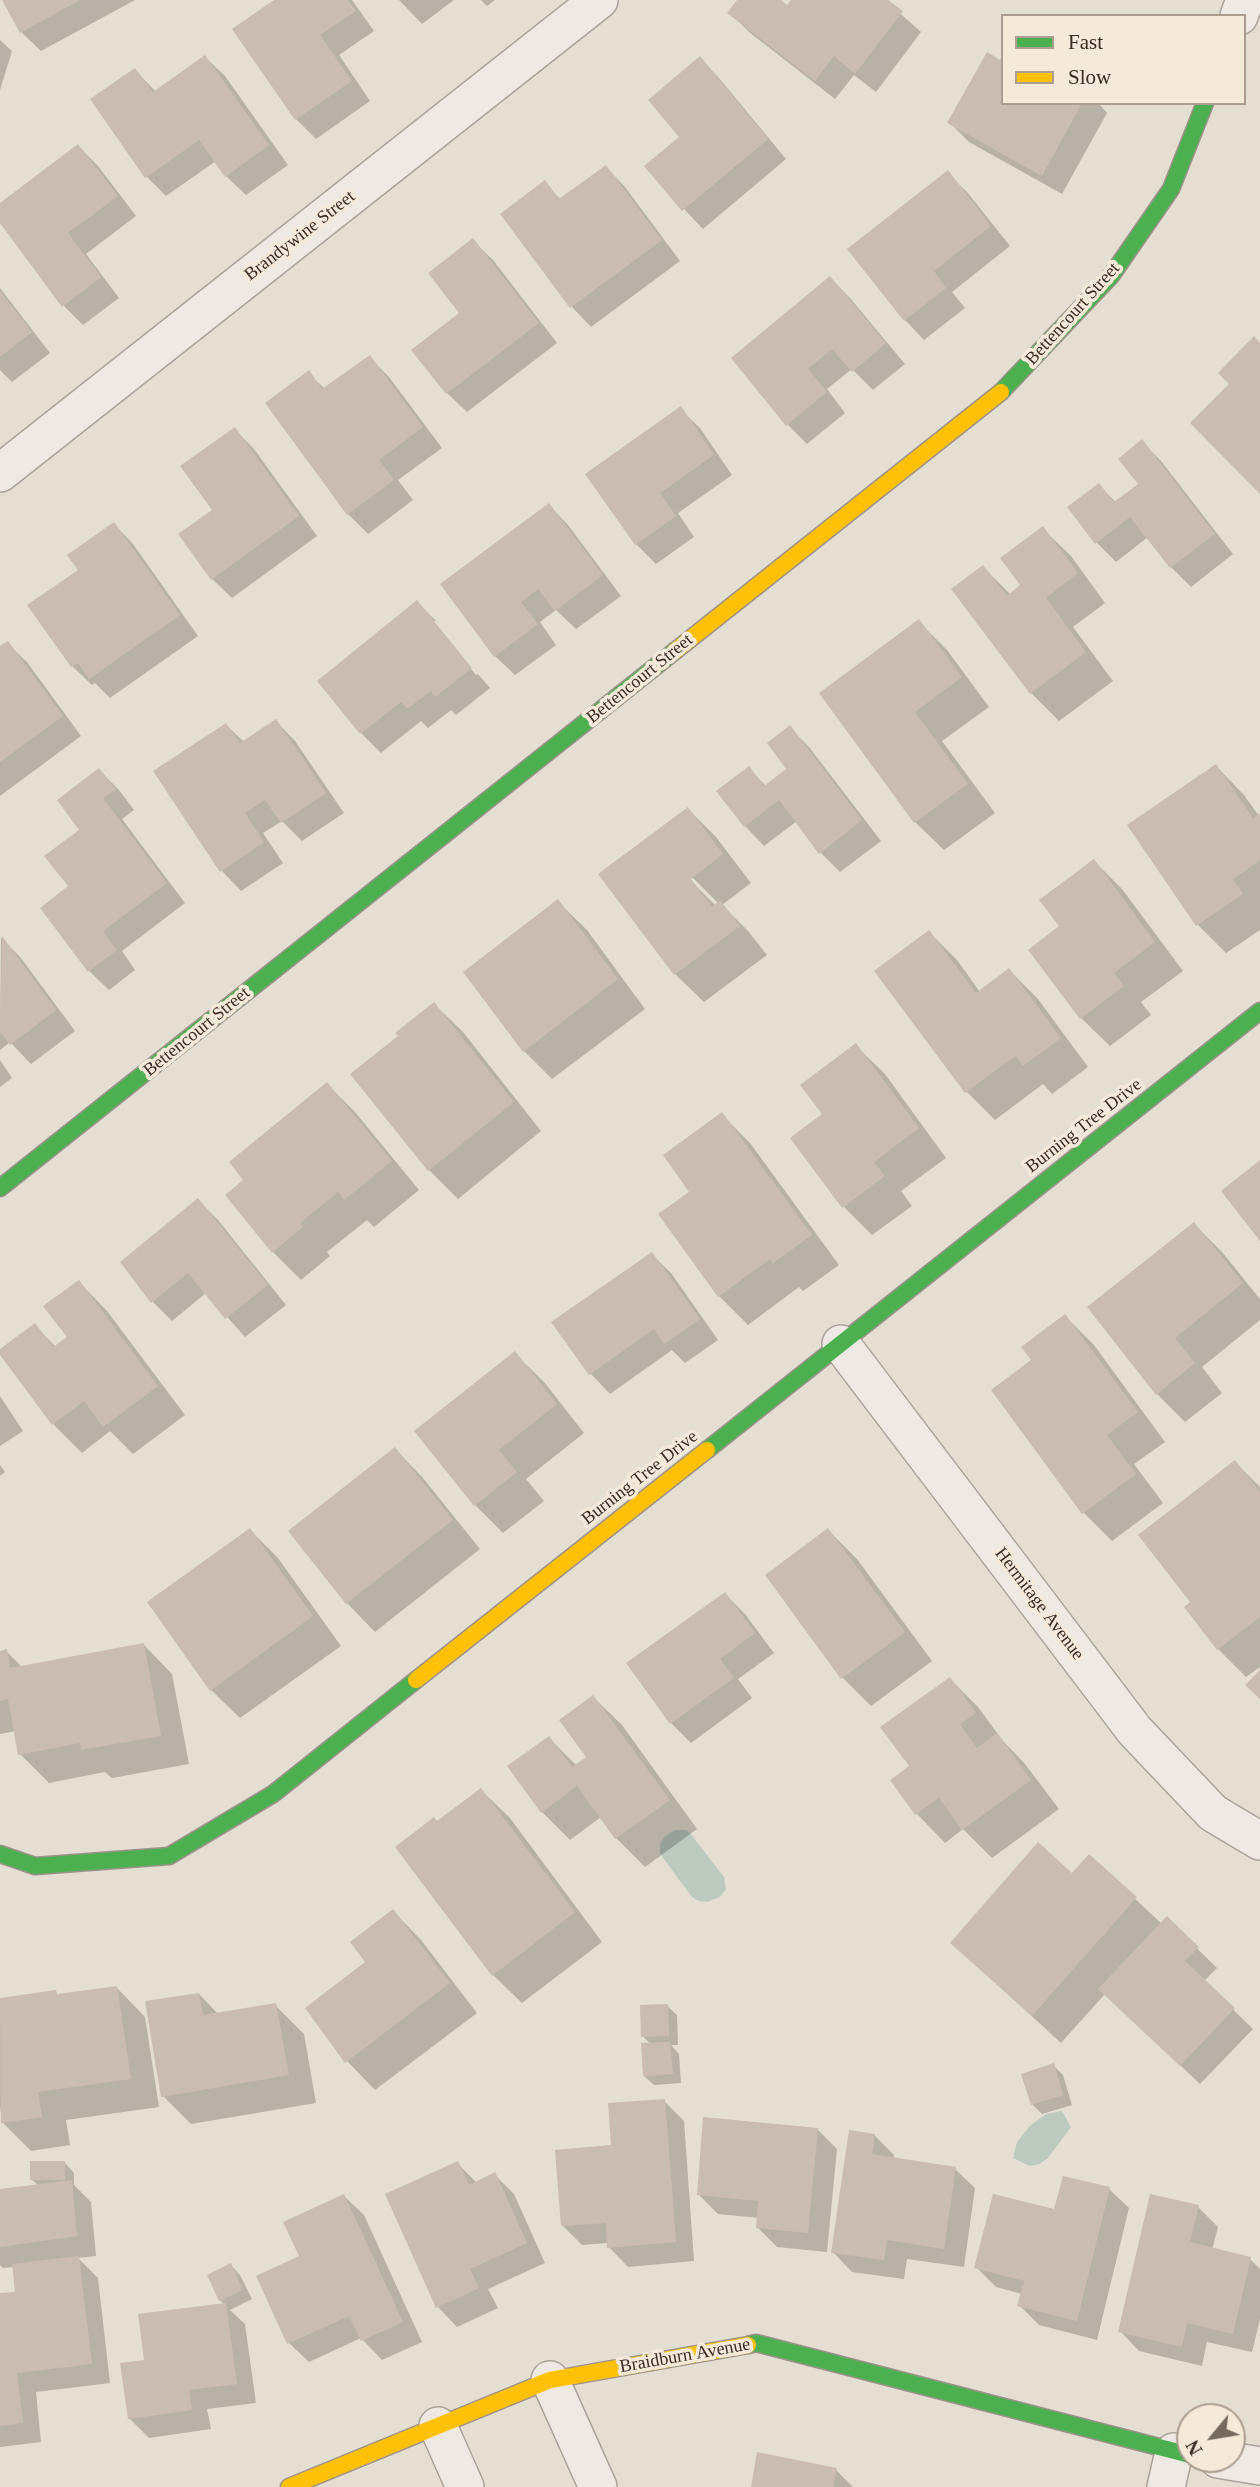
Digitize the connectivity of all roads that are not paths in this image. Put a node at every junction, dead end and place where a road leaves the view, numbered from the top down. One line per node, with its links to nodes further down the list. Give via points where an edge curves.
1 (599, 0): 3 (street, Brandywine Street)
2 (1204, 105): 5 (street, Bettencourt Street, via 1171,189 1111,276 1002,391)
3 (0, 473)
4 (1260, 1011): 6 (street, Burning Tree Drive)
5 (0, 1188)
6 (841, 1344): 7 (street, Hermitage Avenue, via 1135,1731 1213,1813); 8 (street, Burning Tree Drive, via 273,1794 169,1856 35,1866)
7 (1260, 1841)
8 (0, 1854)
9 (550, 2380): 10 (street, Braidburn Avenue); 11 (street, Braidburn Avenue, via 756,2343); 15 (street)
10 (438, 2426): 13 (street, Braidburn Avenue); 14 (street)
11 (1176, 2451)
12 (1176, 2466): 16 (street, Braidburn Avenue)
13 (289, 2487)
14 (465, 2487)
15 (598, 2487)
16 (1166, 2487)

